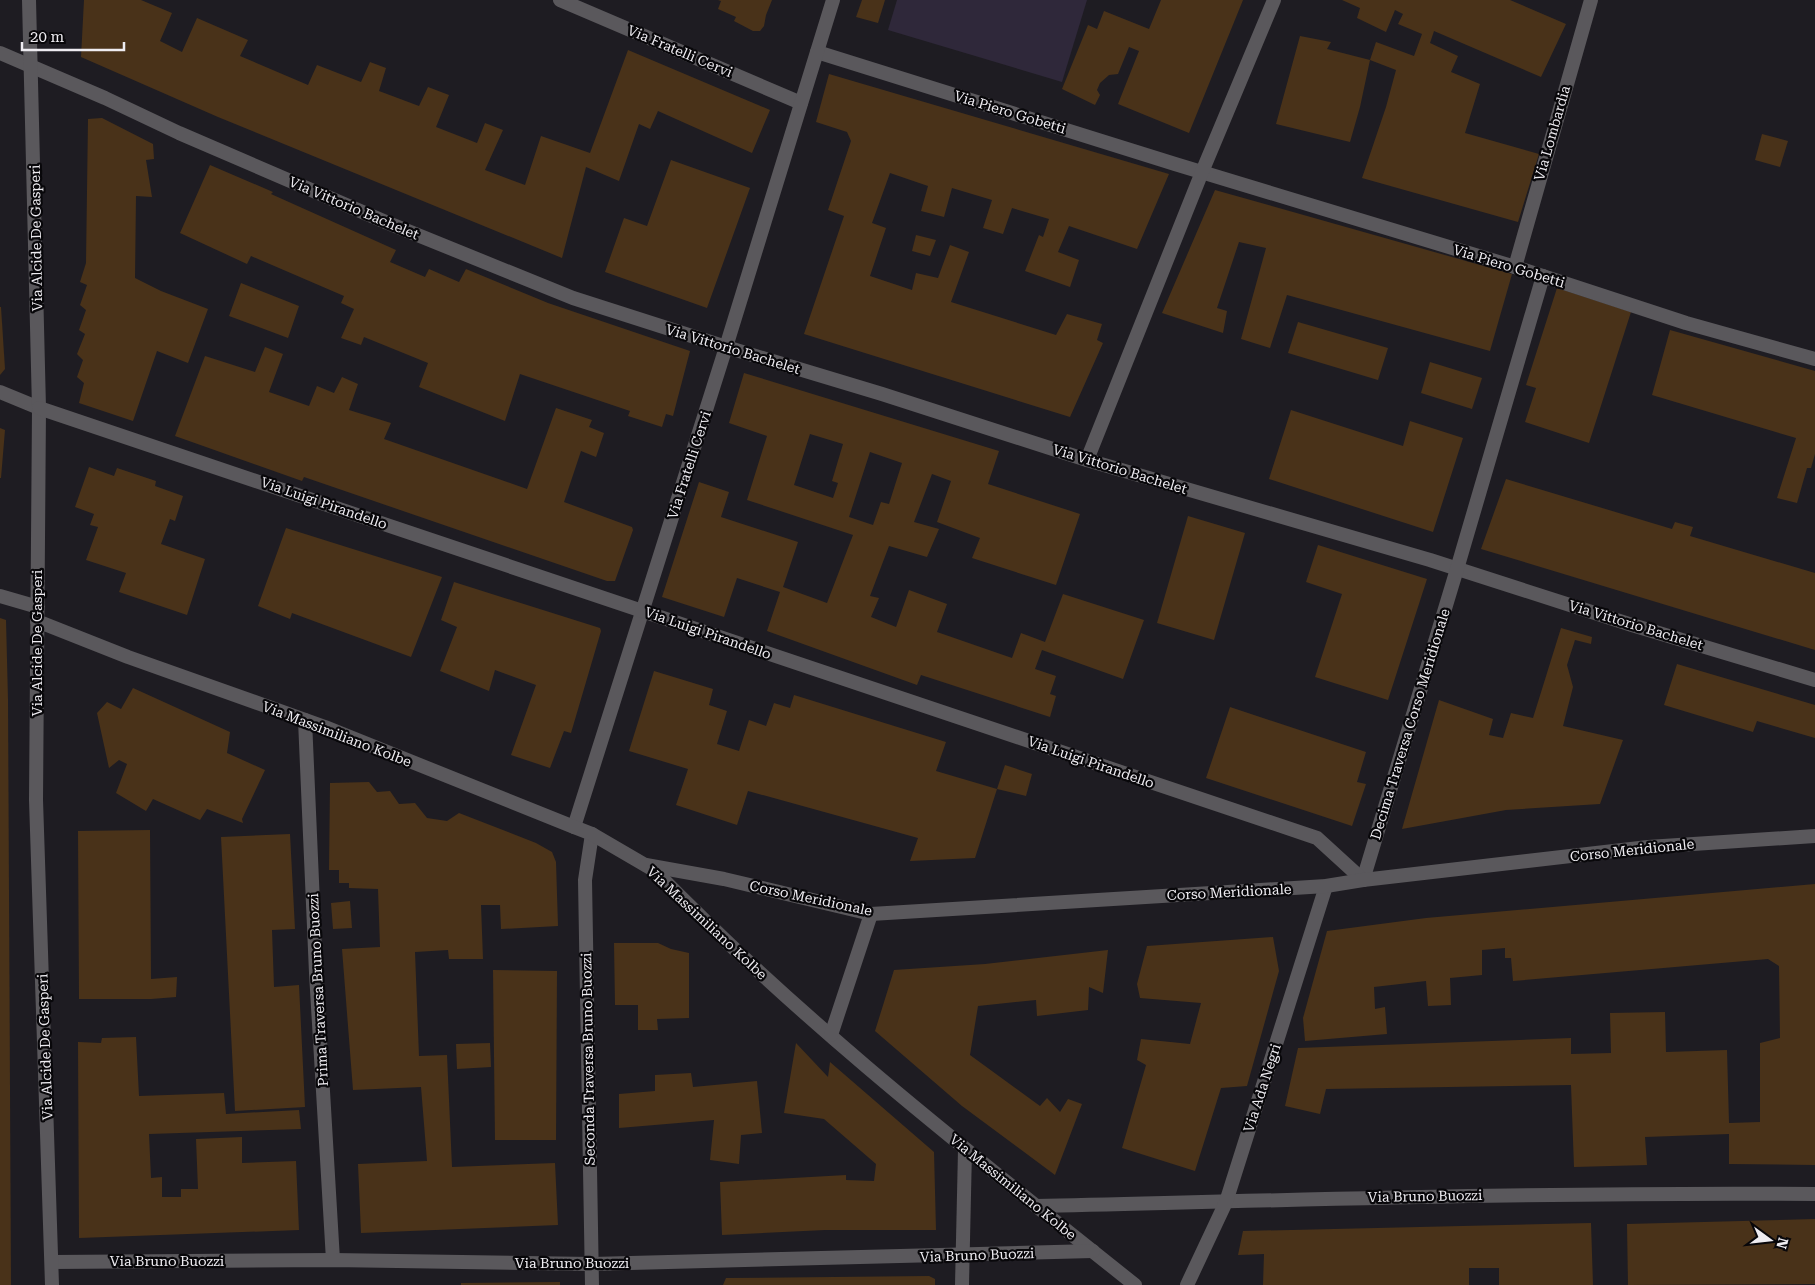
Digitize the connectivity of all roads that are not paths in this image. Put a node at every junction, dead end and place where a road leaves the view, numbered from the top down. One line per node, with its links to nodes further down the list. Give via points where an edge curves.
1 (29, 0): 8 (street, Via Alcide De Gasperi)
2 (560, 0): 9 (street, Via Fratelli Cervi)
3 (833, 0): 6 (street, Via Fratelli Cervi)
4 (1274, 0): 10 (street)
5 (1591, 0): 11 (street, Via Lombardia)
6 (817, 52): 9 (street, Via Fratelli Cervi); 10 (street, Via Piero Gobetti)
7 (0, 53): 8 (street, Via Vittorio Bachelet)
8 (31, 67): 13 (street, Via Vittorio Bachelet, via 397,227 573,298); 16 (street, Via Alcide De Gasperi)
9 (801, 103): 13 (street, Via Fratelli Cervi)
10 (1202, 172): 11 (street, Via Piero Gobetti); 17 (street)
11 (1515, 267): 12 (street, Via Piero Gobetti)
12 (1544, 276): 14 (street, Via Piero Gobetti, via 1686,323); 18 (street)
13 (726, 347): 17 (street, Via Vittorio Bachelet); 20 (street, Via Fratelli Cervi)
14 (1815, 359)
15 (0, 392): 16 (street, Via Luigi Pirandello)
16 (39, 408): 20 (street, Via Luigi Pirandello); 21 (street, Via Alcide De Gasperi)
17 (1087, 460): 18 (street, Via Vittorio Bachelet)
18 (1457, 569): 22 (street, Via Vittorio Bachelet); 28 (street, Decima Traversa Corso Meridionale)
19 (0, 596): 21 (street, Via Massimiliano Kolbe)
20 (642, 611): 24 (street, Via Fratelli Cervi); 28 (street, Via Luigi Pirandello, via 1317,838)
21 (37, 614): 23 (street, Via Massimiliano Kolbe, via 128,657); 39 (street, Via Alcide De Gasperi, via 36,800)
22 (1815, 680)
23 (305, 720): 24 (street, Via Massimiliano Kolbe); 38 (street, Prima Traversa Bruno Buozzi)
24 (574, 827): 25 (street, Via Massimiliano Kolbe)
25 (592, 834): 27 (street, Via Massimiliano Kolbe); 40 (street, Seconda Traversa Bruno Buozzi, via 585,880)
26 (1815, 836): 28 (street, Corso Meridionale, via 1648,847)
27 (650, 868): 30 (street, Corso Meridionale, via 724,879); 31 (street, Via Massimiliano Kolbe, via 707,925)
28 (1363, 880): 29 (street, Corso Meridionale)
29 (1326, 886): 30 (street, Corso Meridionale); 34 (street, Via Ada Negri)
30 (871, 914): 31 (street)
31 (831, 1036): 32 (street, Via Massimiliano Kolbe)
32 (965, 1150): 35 (street, Via Massimiliano Kolbe); 37 (street)
33 (1815, 1194): 34 (street, Via Bruno Buozzi, via 1554,1194)
34 (1226, 1202): 35 (street, Via Bruno Buozzi); 45 (street, Via Ada Negri)
35 (1036, 1206): 36 (street, Via Massimiliano Kolbe)
36 (1093, 1251): 37 (street, Via Bruno Buozzi); 44 (street, Via Massimiliano Kolbe)
37 (963, 1256): 40 (street, Via Bruno Buozzi); 43 (street)
38 (333, 1260): 39 (street, Via Bruno Buozzi); 40 (street, Via Bruno Buozzi)
39 (52, 1262): 41 (street, Via Alcide De Gasperi)
40 (592, 1264): 42 (street, Seconda Traversa Bruno Buozzi)
41 (52, 1285)
42 (592, 1285)
43 (962, 1285)
44 (1135, 1285)
45 (1187, 1285)

